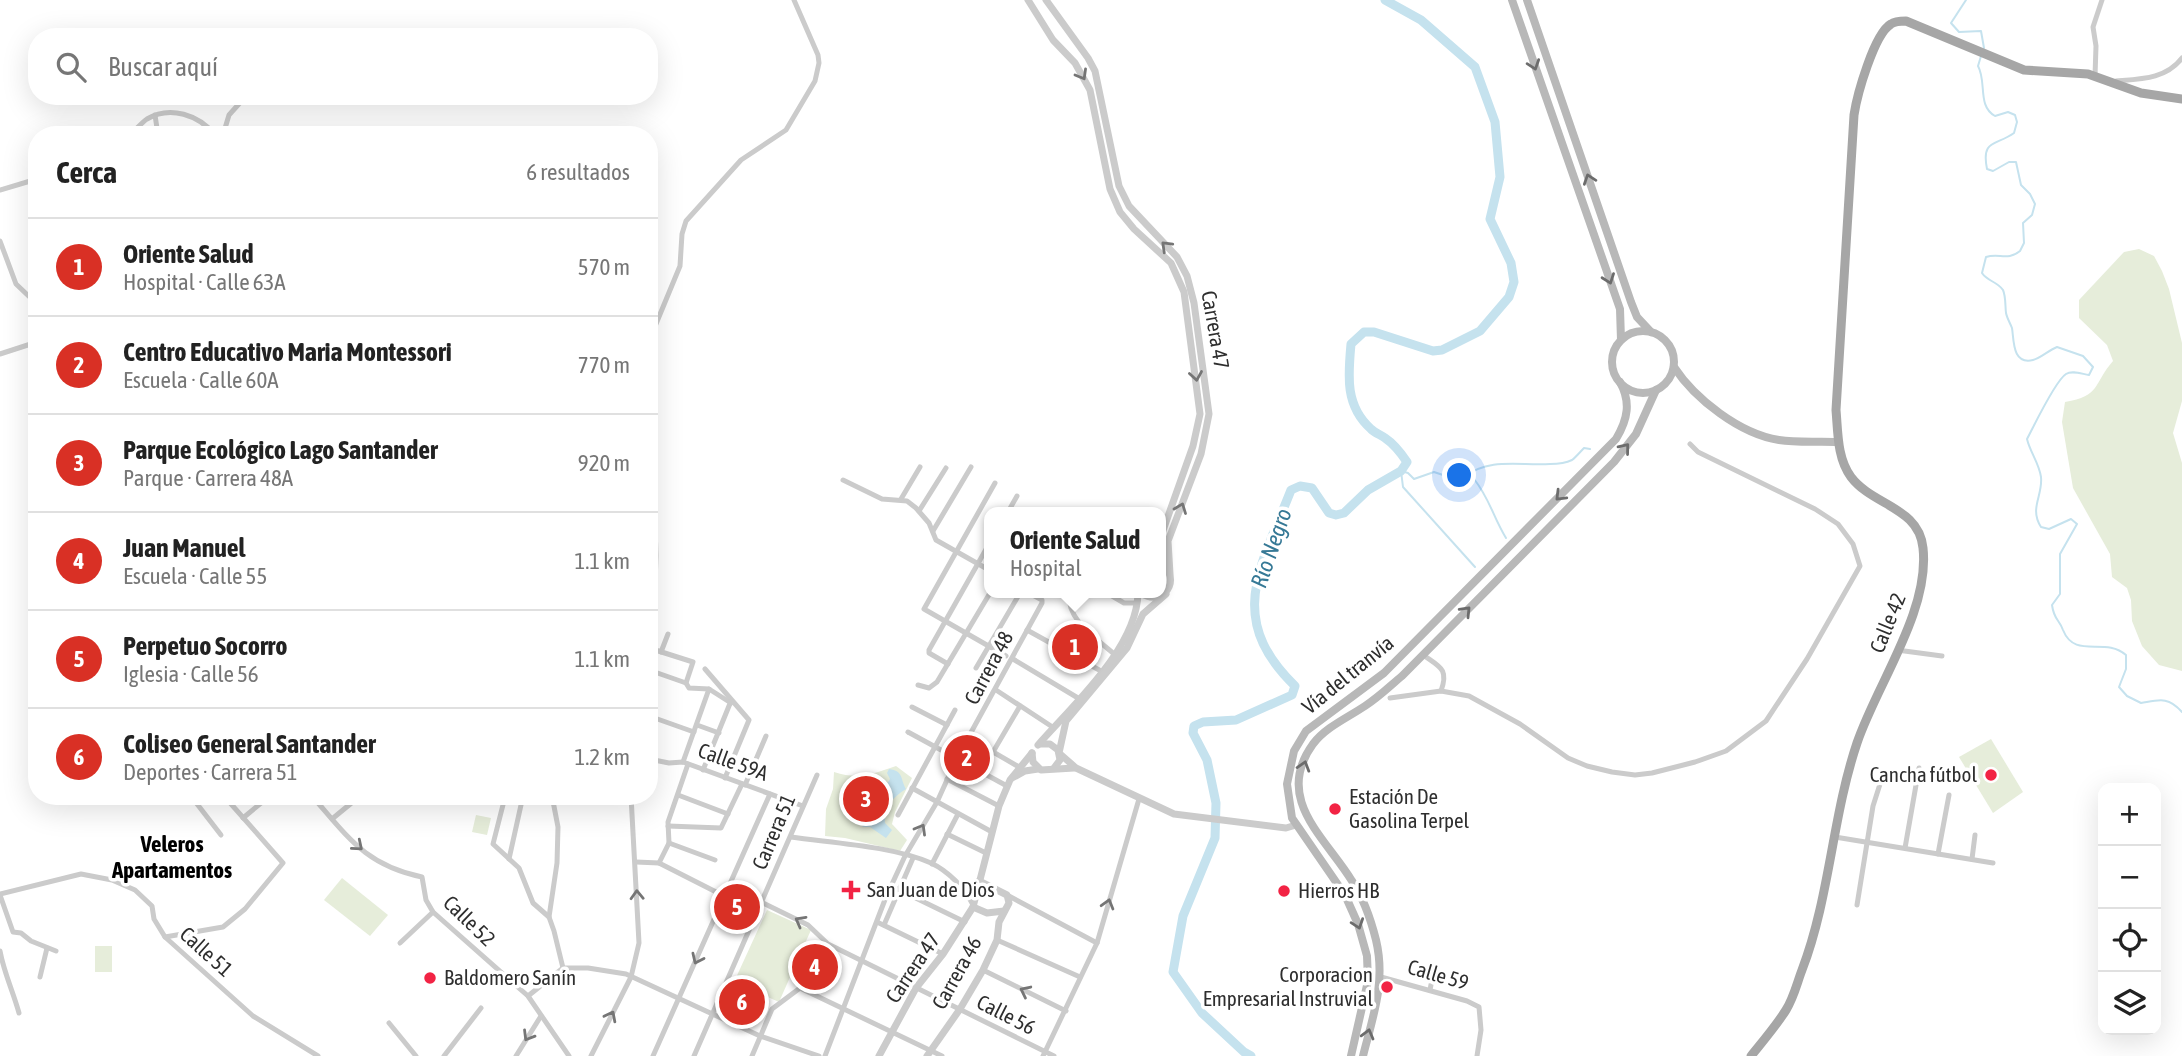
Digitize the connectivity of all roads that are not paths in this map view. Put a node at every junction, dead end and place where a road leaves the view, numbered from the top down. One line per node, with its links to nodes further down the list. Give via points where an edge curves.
1 (794, 0): 23 (street, via 818,55 814,81 786,130 741,160 686,221 680,266)
2 (1028, 0): 8 (street, Carrera 47)
3 (1046, 0): 7 (street, Carrera 47)
4 (1512, 0): 25 (main road, one-way to 25, via 1620,309)
5 (1527, 0): 24 (main road, one-way to 5, via 1631,302)
6 (2102, 0): 10 (street, via 2093,27)
7 (1068, 31): 8 (street, via 1054,28); 51 (street, Carrera 47, one-way to 7, via 1168,541 1201,454 1209,414 1195,303 1177,257 1129,206 1119,186 1095,71)
8 (1053, 40): 44 (street, Carrera 47, one-way to 44, via 1075,63 1090,90 1110,190 1120,212 1171,263 1187,307 1199,427)
9 (2182, 58): 11 (street, via 2159,76)
10 (2095, 76): 11 (main road, Calle 42); 33 (main road, Calle 42, via 2033,72 1906,21 1892,23 1884,31 1856,99 1836,410)
11 (2109, 81): 12 (main road, Calle 42, via 2141,93)
12 (2182, 99)
13 (238, 105): 18 (street)
14 (155, 115): 15 (street); 16 (street); 17 (street, via 170,112 194,117)
15 (139, 126)
16 (157, 126)
17 (208, 126)
18 (226, 126)
19 (28, 181): 20 (street)
20 (0, 190)
21 (0, 241): 22 (street, via 16,284)
22 (28, 295)
23 (658, 319)
24 (1651, 332): 25 (main road, via 1635,332); 28 (main road, via 1667,341)
25 (1621, 340): 29 (main road, via 1612,360)
26 (28, 345): 27 (street)
27 (0, 354)
28 (1674, 367): 30 (main road); 31 (main road)
29 (1620, 382): 32 (main road, via 1633,391); 79 (main road, Vía del tranvía, one-way to 79, via 1627,411 1616,439)
30 (1666, 383): 31 (main road); 32 (main road)
31 (1690, 389): 33 (main road, via 1715,410 1765,437)
32 (1656, 390): 70 (main road, Vía del tranvía, one-way to 32, via 1626,449)
33 (1838, 442): 66 (main road, Calle 42, via 1844,465 1860,487 1905,514 1920,533 1923,574 1917,605)
34 (1690, 444): 84 (street, via 1838,524 1853,544 1860,566 1766,721 1712,757 1652,773 1623,774 1567,758 1520,724 1469,696)
35 (920, 467): 41 (street)
36 (971, 467): 45 (street)
37 (946, 468): 43 (street)
38 (843, 480): 41 (street, via 882,499)
39 (995, 483): 46 (street)
40 (1017, 496): 42 (street)
41 (901, 499): 43 (street)
42 (1011, 507)
43 (919, 511): 45 (street)
44 (1166, 522)
45 (933, 531): 46 (street, via 936,540)
46 (956, 552): 48 (street); 61 (street, via 924,607)
47 (984, 553): 48 (street)
48 (978, 564): 49 (street); 61 (street)
49 (984, 567)
50 (1166, 570): 51 (street)
51 (1170, 574): 52 (street, Carrera 47)
52 (1166, 593)
53 (987, 598): 64 (street)
54 (1017, 598): 65 (street)
55 (1038, 598): 62 (street, Carrera 48, via 1043,601)
56 (1069, 598): 69 (street, via 1079,623)
57 (1116, 598): 60 (street)
58 (1138, 598): 60 (street)
59 (1161, 598): 103 (street, via 1143,614 1127,648 1066,721)
60 (1137, 603): 69 (street)
61 (944, 621): 64 (street); 74 (street, via 929,653)
62 (1027, 630): 73 (street, Carrera 48); 77 (street)
63 (668, 634): 68 (street)
64 (966, 634): 65 (street); 74 (street)
65 (989, 646): 71 (street); 75 (street)
66 (1897, 650): 72 (street); 150 (main road, Calle 42, via 1857,743)
67 (658, 651): 68 (street)
68 (661, 652): 80 (street, via 694,663)
69 (1114, 654): 77 (street)
70 (1423, 655): 84 (street, via 1444,674); 85 (main road, Vía del tranvía)
71 (1006, 656)
72 (1942, 656)
73 (1013, 659): 83 (street, Carrera 48); 86 (street)
74 (948, 664): 81 (street, via 934,685)
75 (976, 668)
76 (705, 669): 87 (street)
77 (1101, 671): 86 (street)
78 (658, 673): 80 (street)
79 (1378, 678): 85 (main road, via 1405,662 1387,684); 143 (main road, Vía del tranvía, via 1316,722 1300,739 1287,784)
80 (686, 683): 82 (street, via 690,688)
81 (918, 685)
82 (709, 690): 87 (street); 94 (street)
83 (996, 690): 88 (street); 98 (street, Carrera 48)
84 (1441, 691): 85 (street)
85 (1389, 694): 136 (main road, Vía del tranvía, one-way to 85, via 1301,772 1313,744 1328,729)
86 (1078, 698): 93 (street)
87 (731, 701): 96 (street); 114 (street, via 749,719)
88 (1020, 706): 93 (street); 101 (street)
89 (912, 707): 92 (street)
90 (955, 710): 92 (street)
91 (658, 719): 94 (street)
92 (947, 726): 100 (street)
93 (1054, 727): 99 (street)
94 (695, 729): 96 (street); 106 (street)
95 (908, 732): 100 (street)
96 (719, 733): 112 (street)
97 (766, 736): 118 (street)
98 (969, 738): 101 (street); 104 (street, Carrera 48)
99 (1038, 745): 102 (street); 103 (street, via 1050,744)
100 (934, 746): 104 (street); 119 (street)
101 (993, 752): 107 (street)
102 (1032, 753): 107 (street, Carrera 47); 111 (street)
103 (1059, 753): 108 (street); 109 (street)
104 (957, 758): 115 (street, Carrera 48); 117 (street)
105 (658, 761): 106 (street, Calle 59A)
106 (685, 763): 112 (street, Calle 59A); 122 (street)
107 (1019, 767): 117 (street, Carrera 47)
108 (1054, 768): 109 (street); 111 (street)
109 (1076, 768): 123 (street)
110 (1919, 768): 153 (street)
111 (1038, 769): 117 (street, via 1025,771)
112 (703, 770): 114 (street, Calle 59A)
113 (817, 775): 134 (street, Carrera 51)
114 (725, 778): 118 (street, Calle 59A)
115 (947, 779): 124 (street, Carrera 48); 135 (street)
116 (1881, 781): 151 (street)
117 (1008, 783): 135 (street, Carrera 47)
118 (744, 785): 120 (street, Calle 59A); 137 (street)
119 (912, 788): 124 (street); 139 (street)
120 (770, 794): 134 (street, Calle 59A); 170 (street)
121 (1949, 795): 155 (street)
122 (678, 796): 137 (street); 142 (street)
123 (1139, 799): 143 (street, via 1196,818 1286,828); 185 (street, one-way to 123)
124 (937, 802): 138 (street); 156 (street, Carrera 48, one-way to 124)
125 (201, 805): 147 (street)
126 (232, 805): 140 (street)
127 (259, 805): 140 (street)
128 (320, 805): 141 (street, Calle 52)
129 (349, 805): 141 (street)
130 (503, 805): 158 (street, via 493,844)
131 (521, 805): 158 (street)
132 (554, 805): 178 (street, via 557,863)
133 (632, 805): 161 (street)
134 (803, 806): 149 (street, Carrera 51)
135 (999, 806): 145 (street, Carrera 47)
136 (1304, 813): 143 (main road); 144 (main road, Vía del tranvía)
137 (729, 814): 142 (street, via 721,828)
138 (958, 814): 145 (street); 146 (street)
139 (898, 815)
140 (243, 818): 182 (street, via 283,863 245,909 223,927)
141 (332, 819): 177 (street, Calle 52, one-way to 177, via 351,841 386,867 422,877)
142 (668, 825): 152 (street)
143 (1296, 825): 144 (main road); 228 (main road, Vía del tranvía, one-way to 228, via 1342,888 1365,948 1368,981)
144 (1314, 830): 197 (main road, Vía del tranvía, via 1360,893 1376,940)
145 (992, 832): 154 (street, Carrera 47)
146 (947, 834): 154 (street); 164 (street)
147 (221, 835)
148 (1976, 835): 159 (street)
149 (790, 837): 156 (street); 172 (street, Carrera 51)
150 (1835, 837): 151 (street); 231 (main road, Calle 42, via 1818,924 1796,989 1787,1009)
151 (1867, 842): 153 (street); 173 (street)
152 (669, 843): 160 (street); 162 (street)
153 (1905, 848): 155 (street)
154 (986, 853): 165 (street, Carrera 47)
155 (1938, 854): 159 (street)
156 (905, 856): 157 (street); 166 (street, Carrera 48)
157 (913, 858): 164 (street); 167 (street)
158 (509, 859): 178 (street, via 519,868 533,903)
159 (1972, 859): 163 (street)
160 (715, 860)
161 (636, 862): 162 (street); 195 (street, one-way to 161, via 639,943)
162 (659, 863): 170 (street)
163 (1993, 863)
164 (932, 864): 168 (street)
165 (978, 885): 168 (street); 171 (street); 174 (street, Carrera 47)
166 (891, 886): 167 (street); 179 (street, Carrera 48)
167 (899, 890): 180 (street); 181 (street)
168 (965, 891): 174 (street)
169 (0, 894): 182 (street, Calle 51, via 76,874 112,880 135,890 152,906); 186 (street, via 13,932)
170 (726, 897): 175 (street); 201 (street, one-way to 201)
171 (1010, 899): 176 (street, Carrera 46); 185 (street)
172 (761, 902): 175 (street, Carrera 51); 190 (street, Calle 56, one-way to 172, via 828,944 808,925)
173 (1857, 905)
174 (973, 907): 176 (street, via 992,914); 180 (street, Carrera 47)
175 (758, 910): 207 (street, Carrera 51)
176 (1004, 911): 183 (street, Carrera 46)
177 (433, 912): 184 (street); 200 (street, Calle 52)
178 (548, 917): 191 (street)
179 (877, 922): 181 (street); 190 (street, Carrera 48)
180 (965, 922): 189 (street, Carrera 47)
181 (884, 926): 189 (street)
182 (165, 937): 214 (street, Calle 51, via 253,1016)
183 (997, 940): 192 (street, Carrera 46); 196 (street)
184 (400, 943)
185 (1097, 943): 196 (street)
186 (47, 948): 188 (street); 194 (street)
187 (0, 951): 206 (street)
188 (56, 951)
189 (943, 954): 198 (street, Carrera 47)
190 (862, 961): 198 (street, Calle 56); 203 (street, Carrera 48)
191 (563, 968): 195 (street); 200 (street)
192 (983, 970): 204 (street, Carrera 46); 205 (street, one-way to 192)
193 (1433, 974): 199 (street)
194 (40, 977)
195 (631, 977): 201 (street); 219 (street, one-way to 195)
196 (1080, 977): 205 (street)
197 (1381, 977): 199 (street, Calle 59); 229 (main road, Vía del tranvía, one-way to 197)
198 (916, 988): 204 (street, Calle 56); 210 (street, Carrera 47)
199 (1430, 990): 230 (street, Calle 59, via 1479,1007)
200 (528, 996): 208 (street, Calle 52)
201 (678, 999): 207 (street); 220 (street)
202 (481, 1008): 216 (street)
203 (844, 1009): 210 (street); 211 (street, via 796,989 772,1009); 224 (street, Carrera 48)
204 (960, 1009): 212 (street, Carrera 46); 213 (street, Calle 56)
205 (1066, 1011): 213 (street)
206 (19, 1013)
207 (711, 1014): 211 (street); 221 (street, Carrera 51)
208 (541, 1016): 217 (street, one-way to 217); 218 (street, Calle 52)
209 (389, 1023): 215 (street)
210 (892, 1031): 212 (street); 225 (street, Carrera 47)
211 (760, 1036): 222 (street); 223 (street)
212 (929, 1053): 226 (street)
213 (1044, 1054): 227 (street, Calle 56)
214 (318, 1056)
215 (416, 1056)
216 (444, 1056)
217 (516, 1056)
218 (569, 1056)
219 (590, 1056)
220 (653, 1056)
221 (694, 1056)
222 (752, 1056)
223 (819, 1056)
224 (825, 1056)
225 (879, 1056)
226 (942, 1056)
227 (1054, 1056)
228 (1351, 1056)
229 (1363, 1056)
230 (1477, 1056)
231 (1751, 1056)

